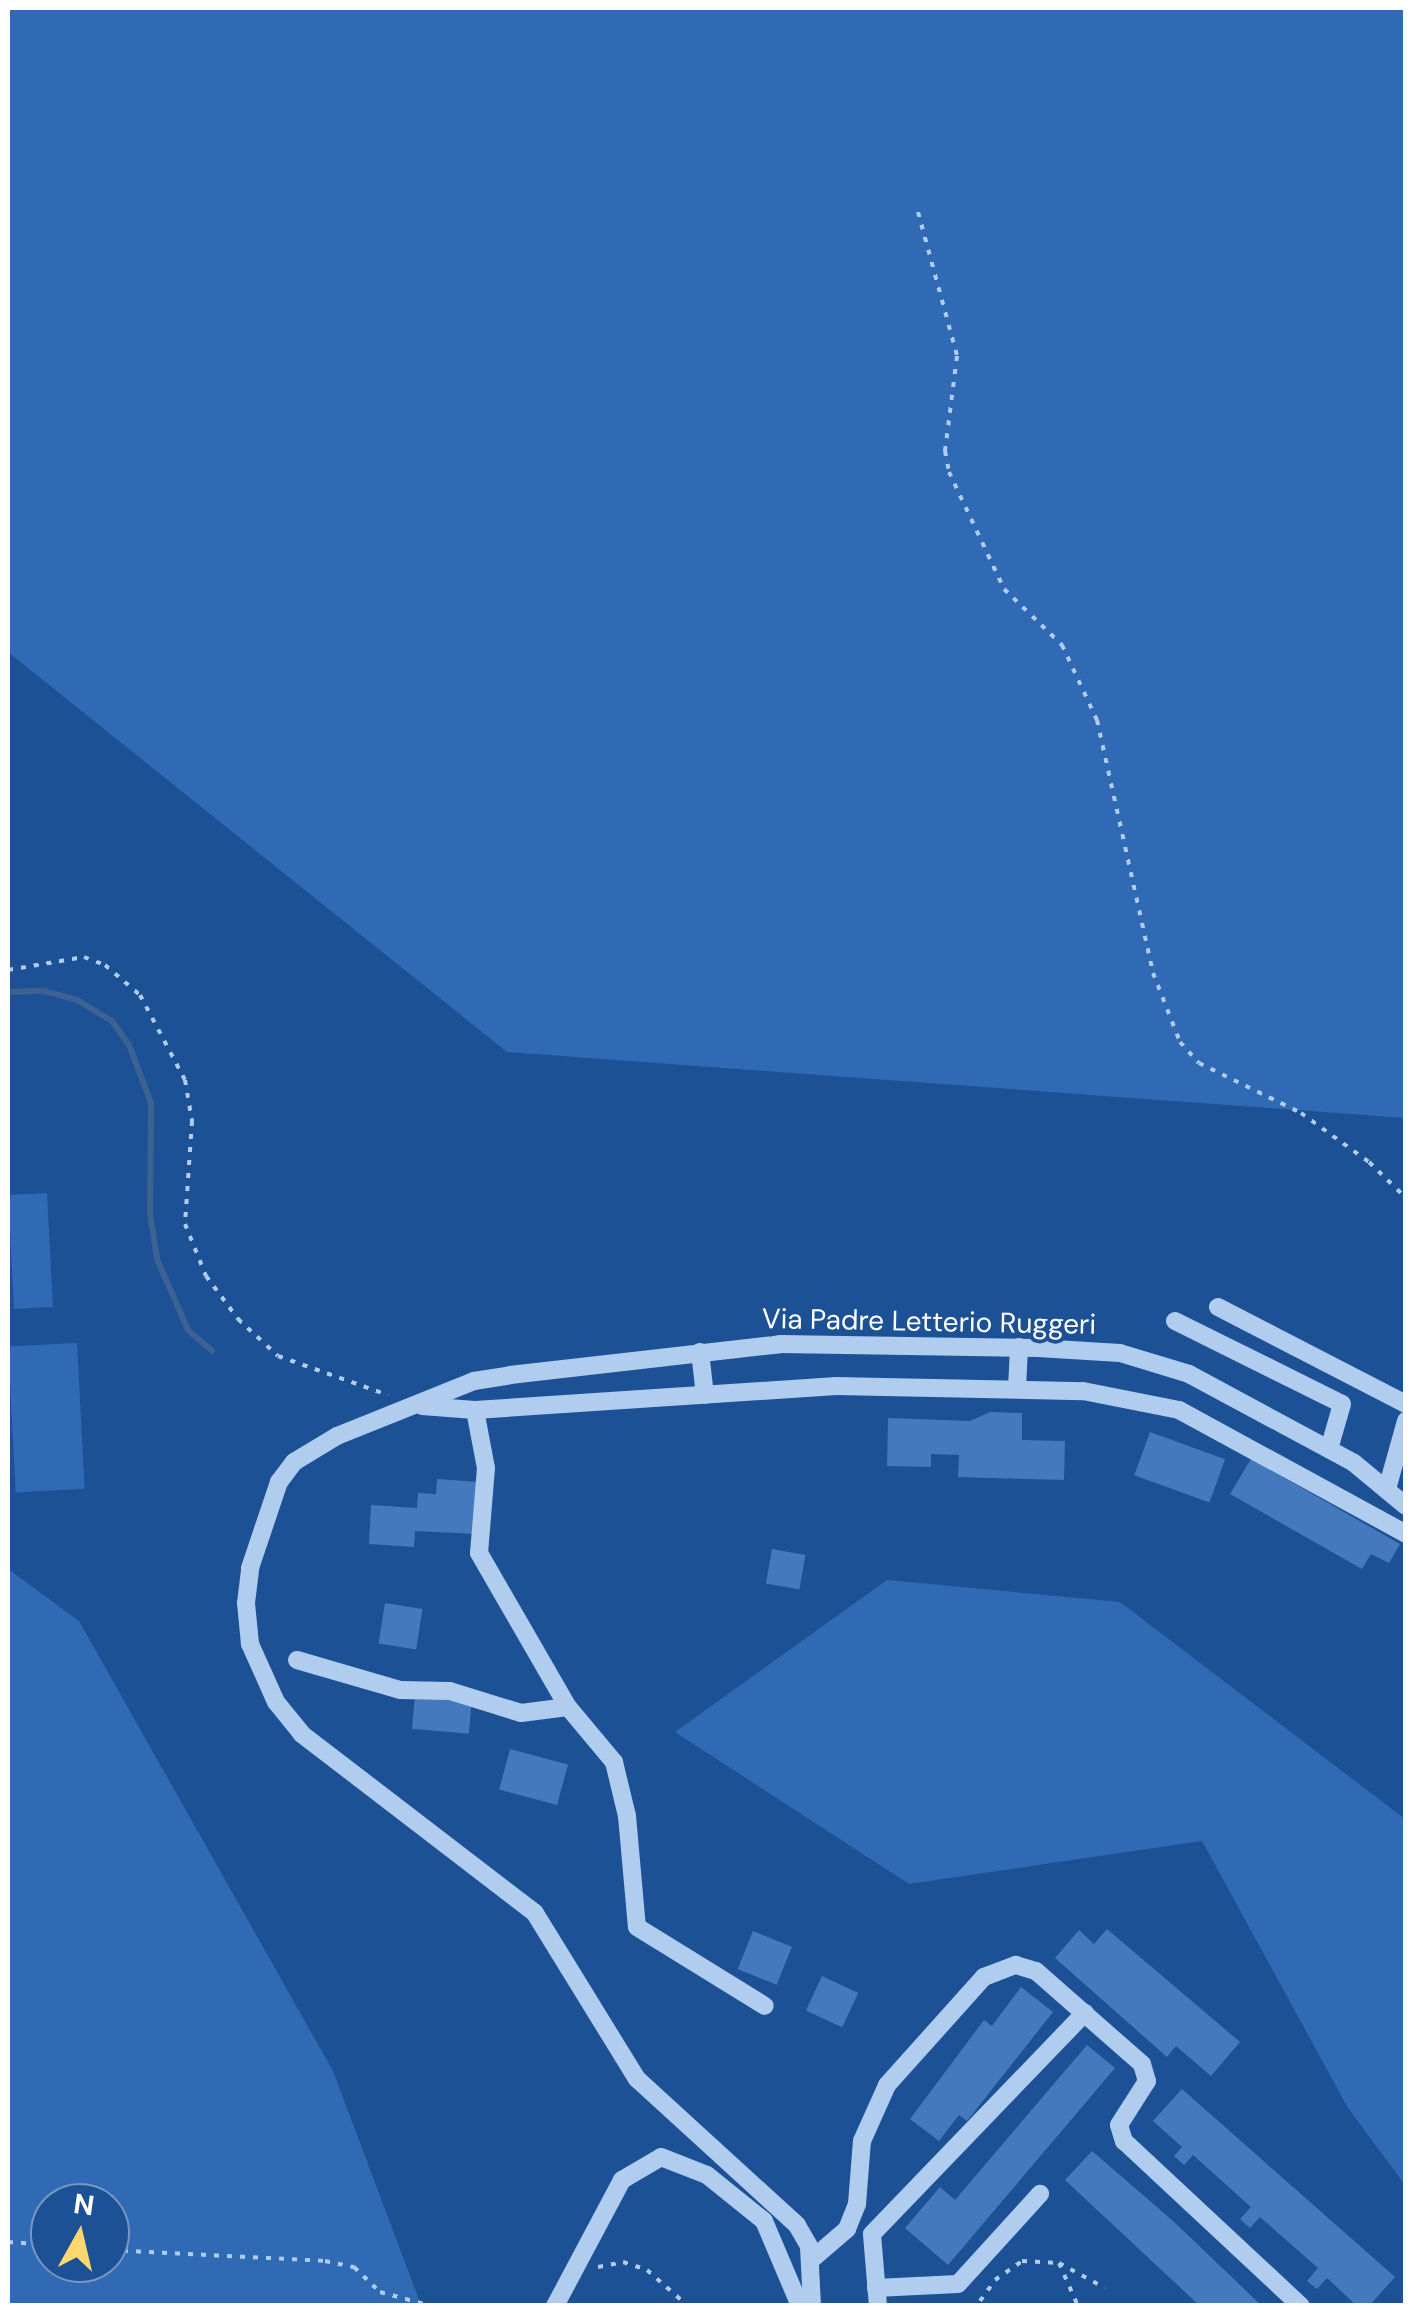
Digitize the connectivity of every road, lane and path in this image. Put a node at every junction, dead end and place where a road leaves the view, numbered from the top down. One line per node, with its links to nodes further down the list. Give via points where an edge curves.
1 (918, 212): 3 (path, via 957,356 945,451 950,472 1004,589 1062,645 1093,710 1152,974 1180,1042 1200,1062 1300,1113)
2 (8, 970): 11 (path, via 84,957 105,965 140,996 182,1068 192,1121 185,1224 219,1294 256,1337 296,1367)
3 (1406, 1198)
4 (1218, 1306): 10 (street)
5 (1175, 1321): 14 (street, via 1342,1404)
6 (1019, 1347): 7 (street, Via Padre Letterio Ruggeri, via 780,1344); 8 (street); 14 (street, Via Padre Letterio Ruggeri, via 1105,1350 1154,1360)
7 (700, 1352): 9 (street); 11 (street, Via Padre Letterio Ruggeri, via 510,1374)
8 (1017, 1389): 9 (street, Via Padre Letterio Ruggeri, via 836,1386); 17 (street, Via Padre Letterio Ruggeri, via 1083,1391 1179,1410)
9 (705, 1396): 12 (street, Via Padre Letterio Ruggeri)
10 (1406, 1404)
11 (416, 1405): 12 (street, Via Padre Letterio Ruggeri); 24 (street, Via Padre Letterio Ruggeri, via 315,1447 279,1482 246,1586 250,1644 266,1686 302,1734 536,1913 636,2079 670,2116 788,2214)
12 (475, 1410): 19 (street, via 486,1468 479,1553)
13 (1406, 1420): 15 (street)
14 (1330, 1449): 15 (street, Via Padre Letterio Ruggeri)
15 (1387, 1489): 16 (street, Via Padre Letterio Ruggeri)
16 (1406, 1506)
17 (1406, 1534)
18 (297, 1660): 19 (street, via 400,1690 450,1690 521,1713)
19 (568, 1707): 20 (street, via 614,1762 627,1816 636,1926)
20 (765, 2006)
21 (1086, 2013): 24 (street, via 1036,1970 1001,1966 984,1978 887,2085 862,2142 857,2204 847,2229); 28 (street, via 872,2234); 36 (street, via 1142,2064 1147,2081 1119,2124 1124,2141)
22 (1040, 2194): 28 (street, via 958,2284)
23 (130, 2251): 29 (path, via 325,2261 354,2268 380,2292)
24 (811, 2260): 33 (street, Via Padre Letterio Ruggeri)
25 (1059, 2264): 27 (path); 34 (path, via 1010,2266 980,2301); 35 (path)
26 (573, 2272): 30 (street); 31 (path, via 623,2262 647,2270); 32 (street, via 622,2180 661,2157 707,2175 764,2221)
27 (1106, 2288)
28 (877, 2297)
29 (432, 2306)
30 (555, 2306)
31 (688, 2306)
32 (800, 2306)
33 (812, 2306)
34 (988, 2306)
35 (1078, 2306)
36 (1300, 2306)

